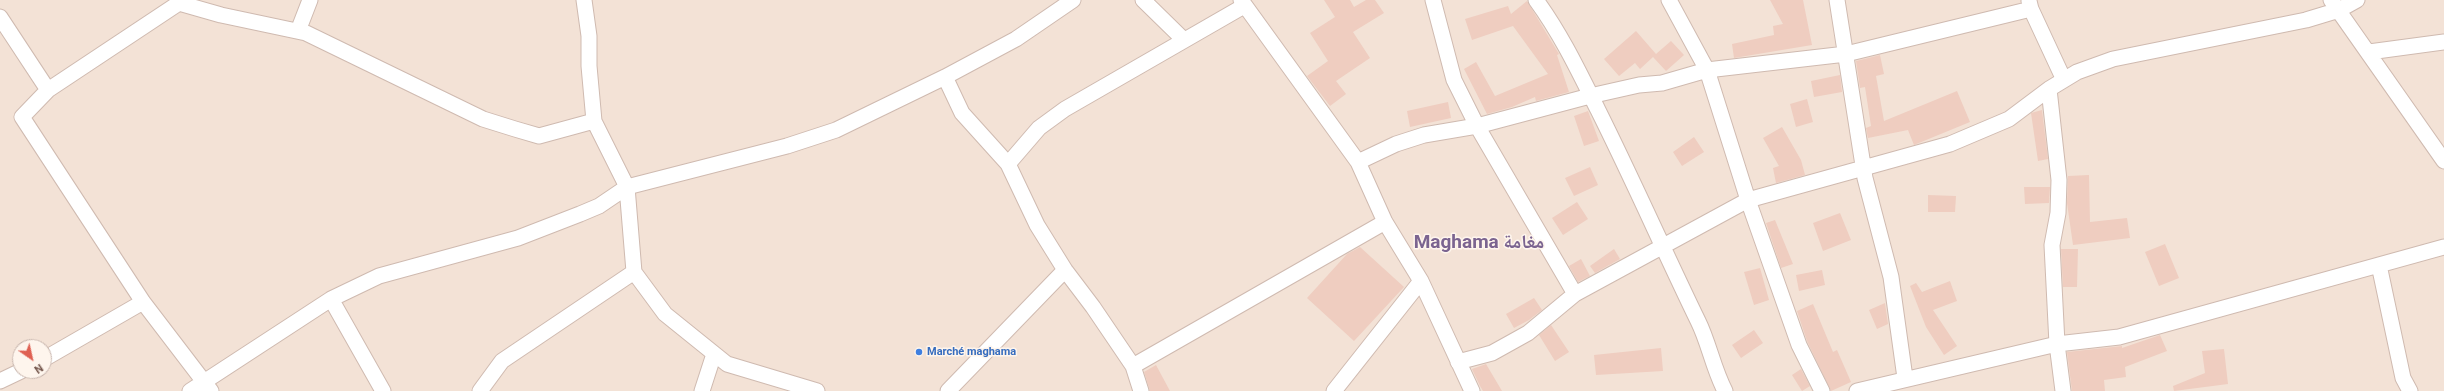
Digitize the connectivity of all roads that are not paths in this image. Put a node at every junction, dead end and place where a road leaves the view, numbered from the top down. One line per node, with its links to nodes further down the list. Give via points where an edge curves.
1 (310, 0): 14 (street)
2 (584, 0): 25 (street, via 589,36)
3 (1073, 0): 20 (street, via 1016,39)
4 (1143, 0): 15 (street)
5 (1433, 0): 26 (street, via 1454,80)
6 (1536, 0): 24 (street, via 1552,22)
7 (1668, 0): 19 (street)
8 (1837, 0): 18 (street)
9 (2357, 0): 12 (street)
10 (1243, 3): 15 (street); 28 (street)
11 (2030, 5): 18 (street); 21 (street)
12 (2335, 5): 17 (street); 21 (street, via 2298,21 2113,59 2077,72)
13 (0, 17): 23 (street)
14 (298, 31): 23 (street, via 221,15 179,3); 25 (street, via 483,119 502,125 539,136)
15 (1184, 40): 29 (street, via 1148,63 1065,108 1039,128)
16 (2444, 42): 17 (street)
17 (2369, 52): 27 (street)
18 (1846, 54): 19 (street); 30 (street)
19 (1707, 70): 24 (street, via 1662,83 1639,85); 32 (street)
20 (945, 77): 29 (street, via 962,113); 31 (street, via 836,130 787,146)
21 (2064, 80): 22 (street)
22 (2049, 89): 30 (street, via 2009,119 1983,132); 43 (street, via 2059,180 2058,213 2052,245)
23 (48, 90): 42 (street, via 22,117)
24 (1590, 96): 26 (street); 34 (street)
25 (594, 121): 31 (street)
26 (1477, 126): 28 (street, via 1424,135 1396,144); 40 (street)
27 (2444, 161)
28 (1358, 162): 33 (street)
29 (1008, 164): 37 (street, via 1034,219)
30 (1864, 169): 32 (street); 49 (street, via 1891,277)
31 (627, 187): 38 (street); 41 (street, via 599,206 518,238 379,276)
32 (1748, 200): 34 (street); 62 (street, via 1799,345)
33 (1385, 222): 39 (street); 47 (street)
34 (1662, 247): 40 (street); 61 (street, via 1699,322 1716,373)
35 (2444, 247): 36 (street)
36 (2379, 265): 43 (street, via 2119,337); 65 (street, via 2403,378)
37 (1065, 270): 47 (street); 57 (street)
38 (634, 272): 45 (street, via 665,314); 54 (street, via 502,361)
39 (1421, 281): 46 (street); 59 (street)
40 (1575, 294): 46 (street, via 1528,333 1492,353)
41 (331, 299): 51 (street); 53 (street)
42 (143, 302): 44 (street); 51 (street)
43 (2057, 344): 49 (street); 64 (street)
44 (52, 354)
45 (714, 354): 55 (street); 56 (street, via 727,364)
46 (1458, 362): 60 (street)
47 (1133, 366): 58 (street)
48 (12, 375): 50 (street)
49 (1906, 378): 63 (street)
50 (0, 381)
51 (207, 386): 52 (street)
52 (190, 391)
53 (383, 391)
54 (480, 391)
55 (702, 391)
56 (817, 391)
57 (948, 391)
58 (1141, 391)
59 (1334, 391)
60 (1472, 391)
61 (1725, 391)
62 (1822, 391)
63 (1857, 391)
64 (2063, 391)
65 (2410, 391)

